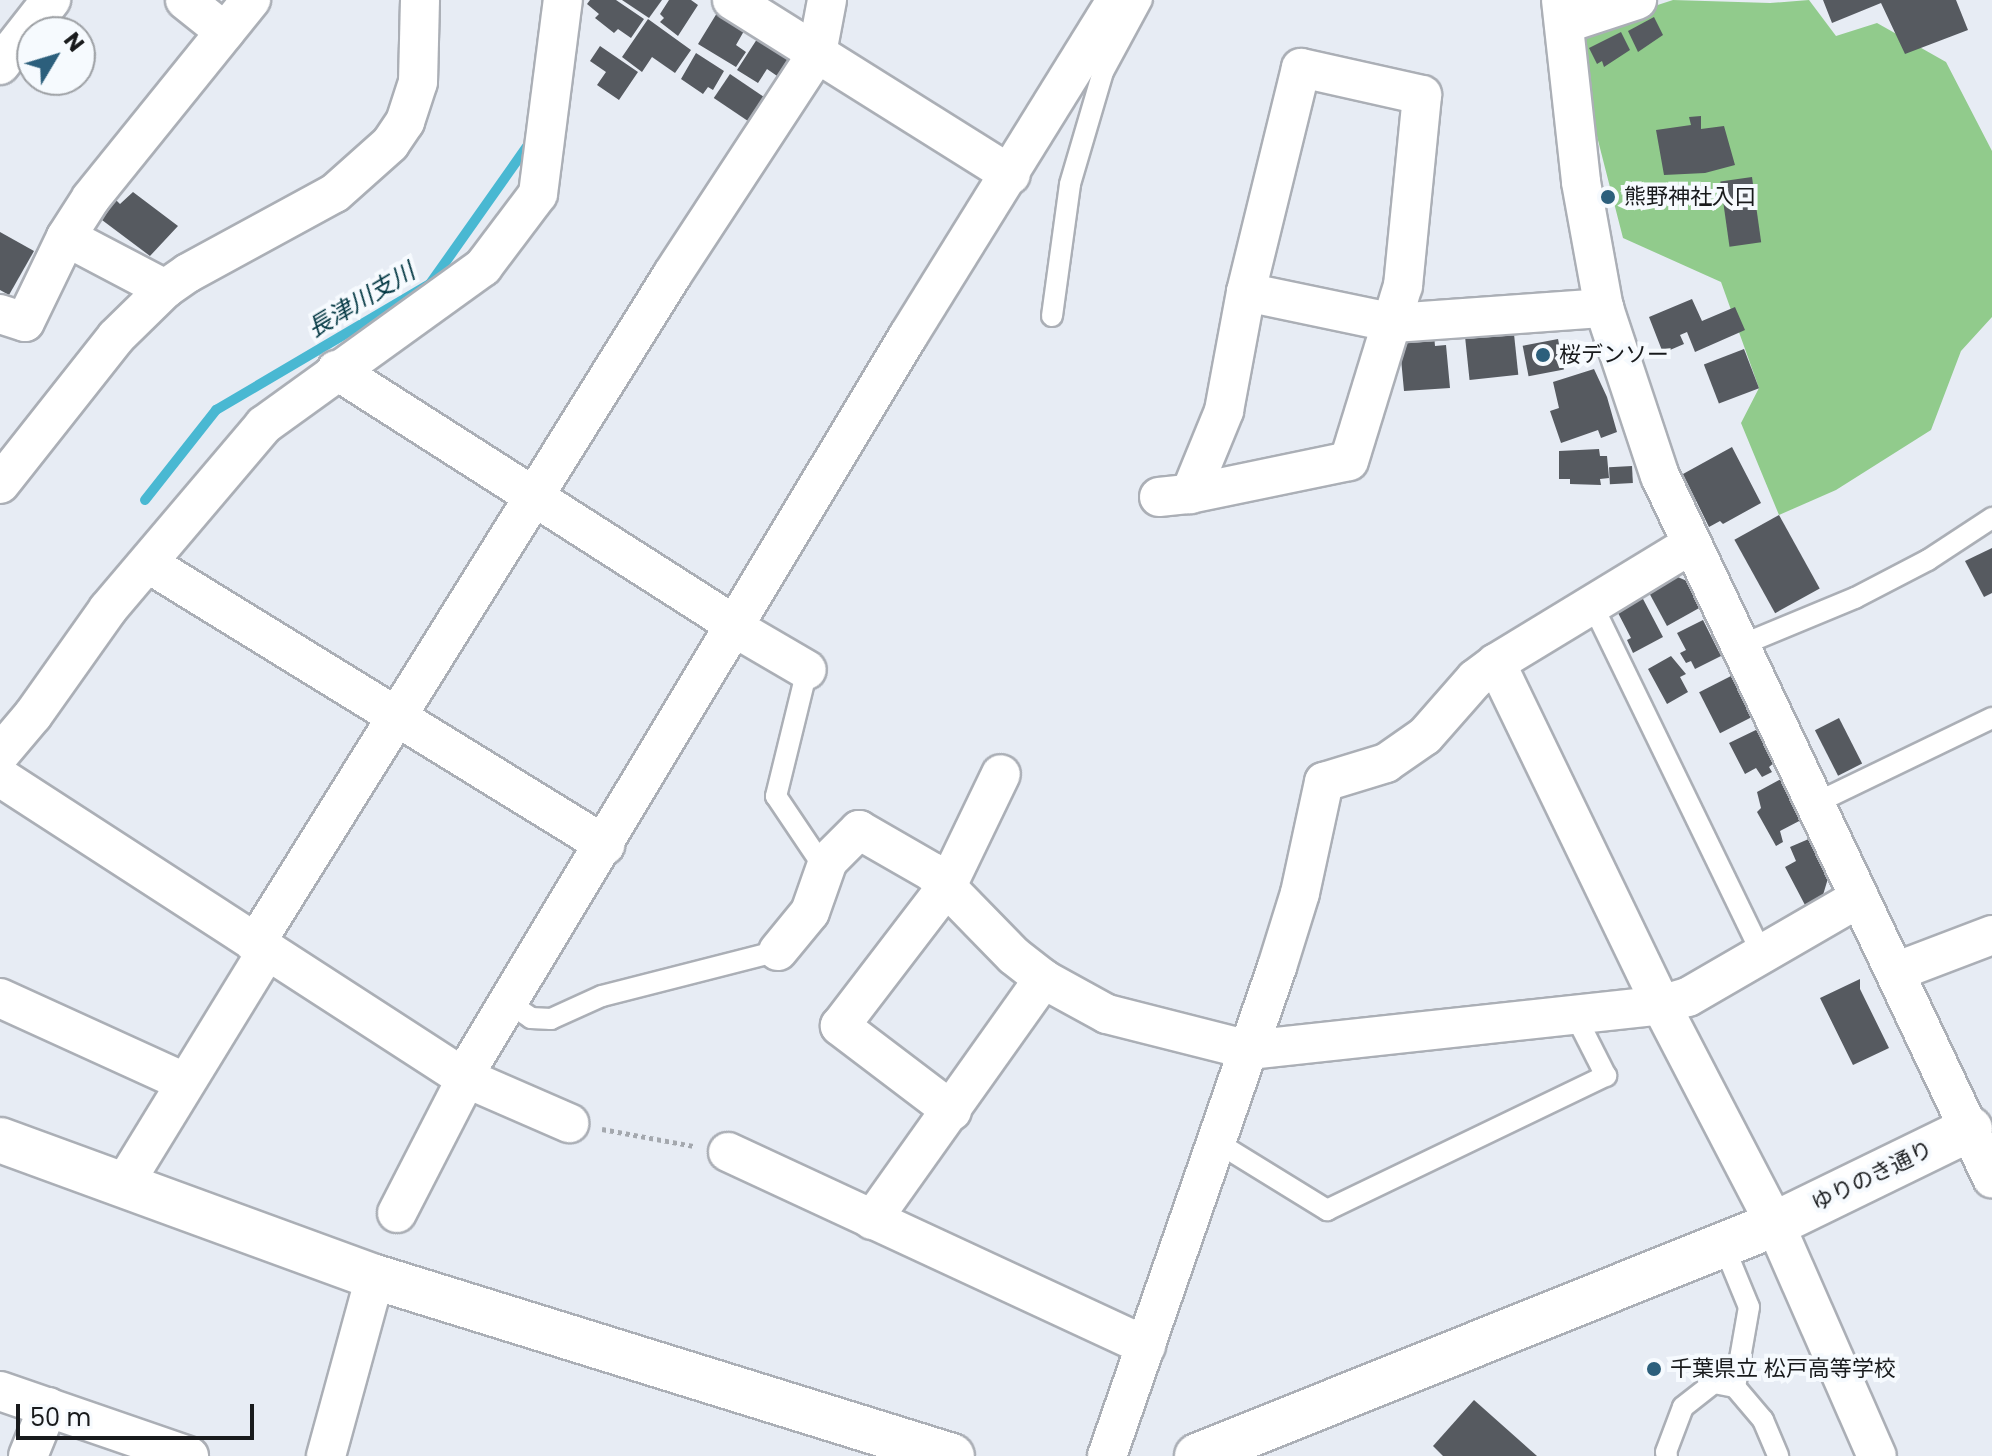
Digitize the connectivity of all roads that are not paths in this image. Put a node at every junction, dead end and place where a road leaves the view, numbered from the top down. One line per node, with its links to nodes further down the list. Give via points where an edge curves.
1 (51, 0): 16 (street)
2 (185, 0): 13 (street)
3 (251, 0): 13 (street)
4 (420, 0): 19 (street, via 418,82 405,122 390,144 335,193)
5 (563, 0): 25 (street, via 538,194 483,267)
6 (732, 0): 15 (street)
7 (827, 0): 15 (street)
8 (1116, 0): 14 (street)
9 (1136, 0): 14 (street)
10 (1142, 0): 23 (lane, via 1103,72 1070,184)
11 (1637, 0): 12 (street)
12 (1562, 12): 21 (street, via 1581,182)
13 (225, 32): 18 (street, via 91,198)
14 (1093, 38): 17 (street)
15 (817, 53): 17 (street); 27 (street)
16 (0, 65)
17 (1011, 175): 32 (street)
18 (66, 237): 19 (street); 22 (street, via 25,322)
19 (165, 289): 26 (street, via 116,337)
20 (1246, 292): 24 (street); 24 (street, via 1224,411 1174,495 1349,461); 24 (street, via 1301,68 1422,95 1403,286)
21 (1604, 308): 24 (street); 29 (street, via 1660,476)
22 (0, 314)
23 (1052, 316)
24 (1394, 323)
25 (336, 370): 27 (street); 30 (street, via 264,425)
26 (3, 474)
27 (533, 495): 32 (street); 36 (street)
28 (1992, 518): 33 (lane, via 1855,598)
29 (1690, 545): 31 (street); 33 (street)
30 (149, 564): 36 (street); 38 (street, via 108,609)
31 (1593, 606): 34 (street); 49 (lane)
32 (736, 627): 35 (street); 42 (street)
33 (1739, 646): 41 (street)
34 (1496, 663): 54 (street); 56 (street, via 1425,736 1386,763 1324,782 1300,893)
35 (807, 670): 43 (lane, via 776,796)
36 (397, 717): 42 (street); 47 (street)
37 (1992, 718): 41 (lane)
38 (0, 754)
39 (1001, 774): 44 (street)
40 (0, 777): 47 (street)
41 (1814, 804): 45 (street)
42 (605, 845): 53 (street)
43 (825, 869): 44 (street, via 859,830); 48 (street, via 810,912)
44 (947, 886): 51 (street); 59 (street, via 840,1026)
45 (1859, 898): 49 (street); 50 (street)
46 (1992, 935): 50 (street)
47 (261, 948): 57 (street); 58 (street)
48 (778, 951): 53 (lane, via 602,996 551,1019 531,1018)
49 (1763, 956): 54 (street, via 1688,997)
50 (1895, 972): 61 (street)
51 (1043, 979): 56 (street, via 1107,1014); 59 (street)
52 (0, 998): 58 (street)
53 (509, 1003): 57 (street)
54 (1661, 1005): 55 (street); 69 (street)
55 (1575, 1015): 56 (street); 63 (lane, via 1606,1076 1327,1210)
56 (1249, 1050): 63 (street)
57 (464, 1078): 60 (street); 67 (street)
58 (184, 1082): 66 (street)
59 (952, 1111): 68 (street)
60 (569, 1123)
61 (1970, 1129): 65 (street); 69 (street, ゆりのき通り)
62 (0, 1140): 66 (street)
63 (1215, 1141): 72 (street)
64 (728, 1152): 68 (street)
65 (1992, 1178)
66 (124, 1184): 71 (street)
67 (397, 1213)
68 (872, 1220): 72 (street)
69 (1775, 1224): 70 (street, ゆりのき通り); 84 (street)
70 (1723, 1244): 73 (lane, via 1749,1307); 81 (street, ゆりのき通り)
71 (375, 1277): 78 (street); 79 (street)
72 (1146, 1346): 80 (street)
73 (1735, 1387): 82 (lane, via 1714,1383 1683,1407); 83 (lane, via 1763,1420)
74 (0, 1391): 75 (street)
75 (48, 1407): 76 (street); 77 (street)
76 (181, 1455)
77 (28, 1456)
78 (326, 1456)
79 (952, 1456)
80 (1107, 1456)
81 (1197, 1456)
82 (1667, 1456)
83 (1778, 1456)
84 (1877, 1456)

